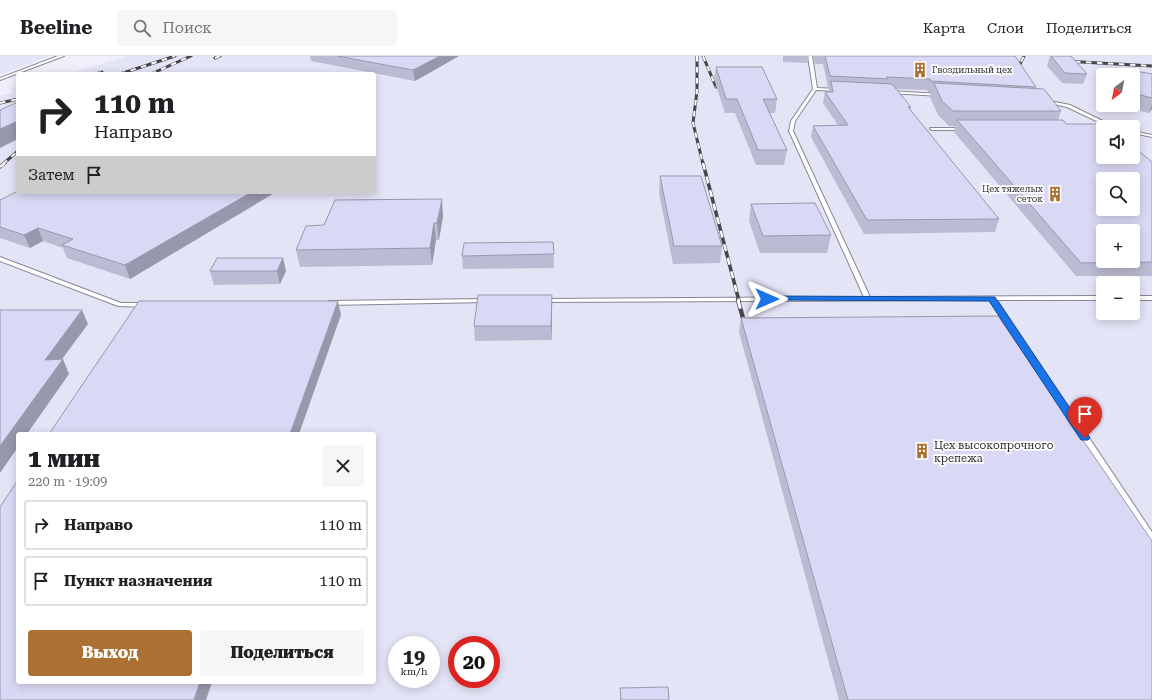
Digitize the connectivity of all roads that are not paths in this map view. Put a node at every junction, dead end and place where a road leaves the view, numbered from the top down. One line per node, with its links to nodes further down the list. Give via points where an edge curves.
1 (62, 56): 3 (lane)
2 (810, 56): 6 (lane)
3 (19, 72)
4 (16, 73): 5 (lane)
5 (0, 79)
6 (815, 88): 7 (lane); 17 (lane, via 792,122 791,131)
7 (847, 90)
8 (886, 92): 9 (lane)
9 (947, 96)
10 (1043, 101): 11 (lane, via 1068,106)
11 (1098, 120)
12 (932, 129): 13 (lane)
13 (970, 129)
14 (1140, 133): 15 (lane)
15 (1152, 136)
16 (0, 259): 25 (lane, via 120,305)
17 (868, 298): 18 (lane); 23 (lane)
18 (992, 298): 19 (lane); 26 (lane)
19 (1096, 298)
20 (1140, 298): 21 (lane)
21 (1152, 298)
22 (492, 301): 24 (lane)
23 (532, 301)
24 (318, 303)
25 (151, 305)
26 (1152, 539)

